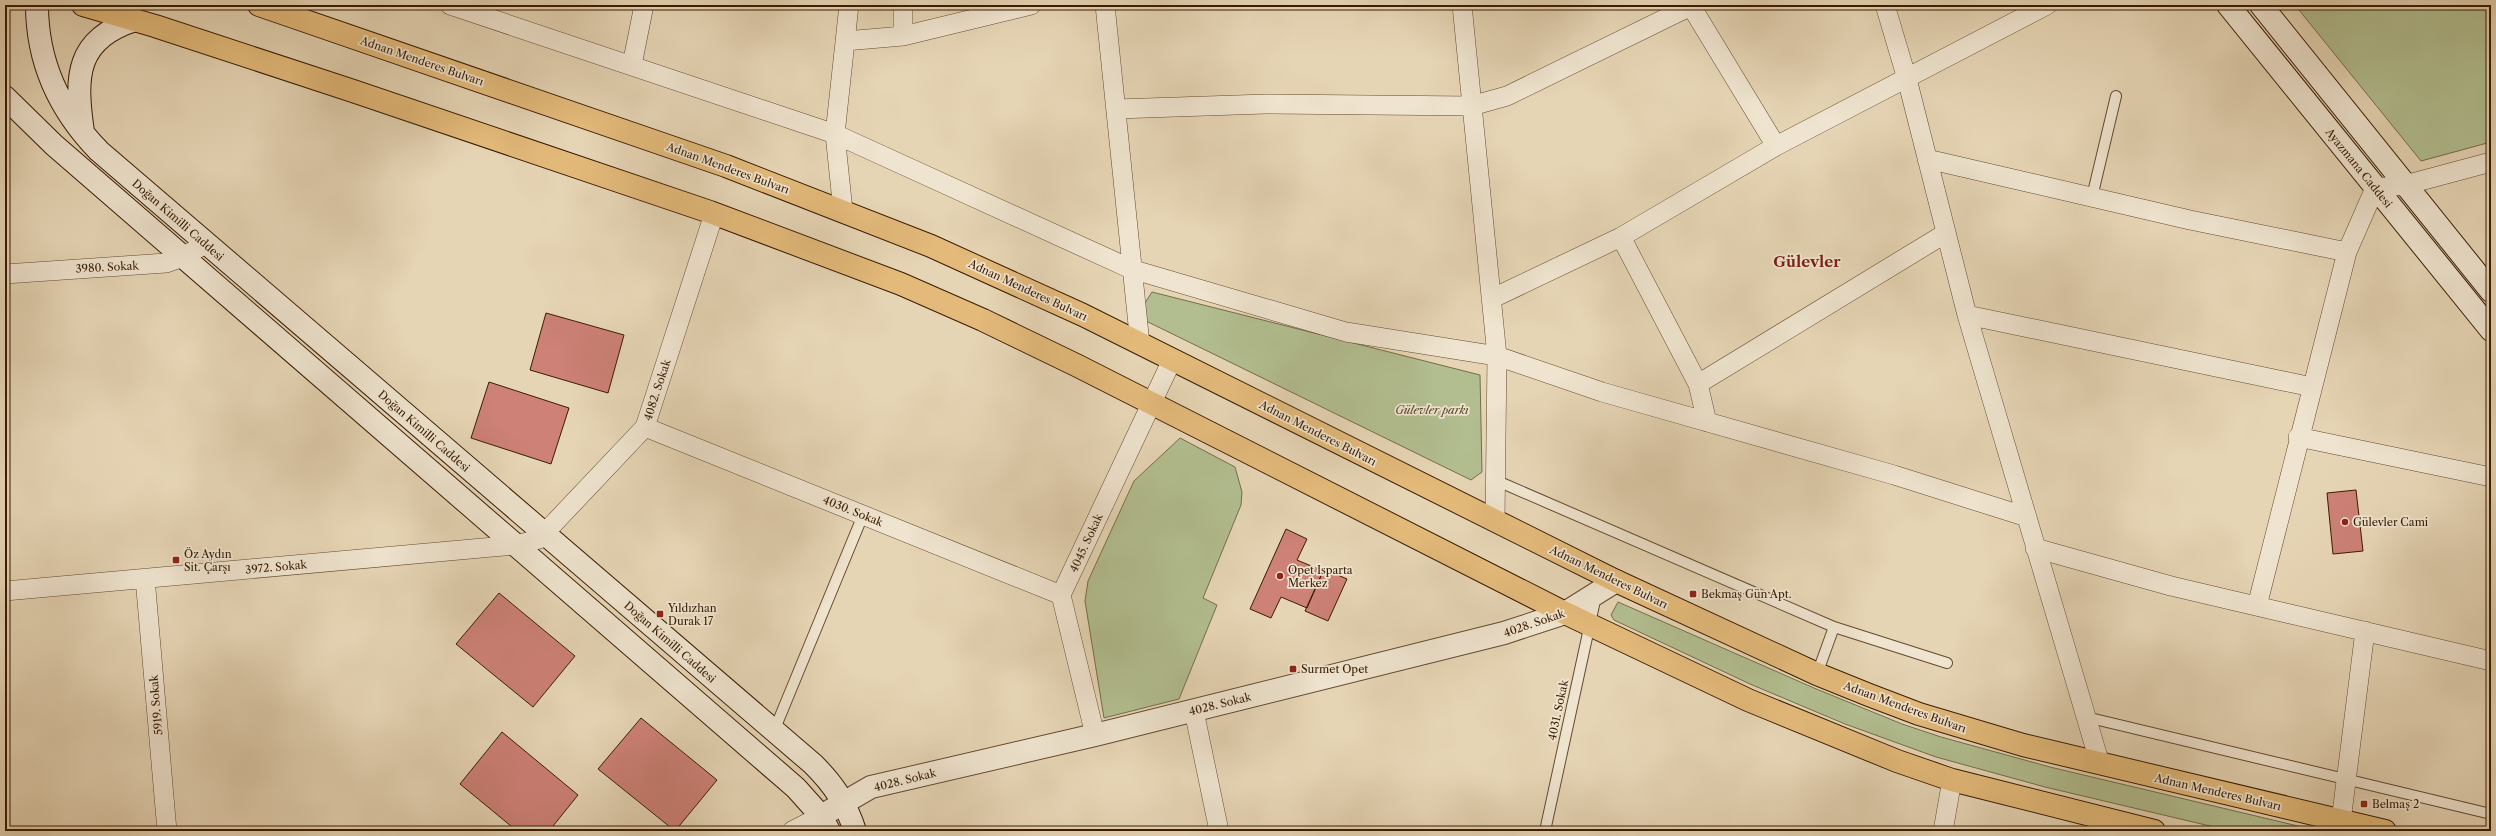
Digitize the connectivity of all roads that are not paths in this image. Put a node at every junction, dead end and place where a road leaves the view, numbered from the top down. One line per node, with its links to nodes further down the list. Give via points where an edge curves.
1 (37, 5): 26 (main road, Doğan Kimilli Caddesi, via 40,42 53,90)
2 (83, 5): 16 (main road)
3 (259, 5): 33 (main road, Adnan Menderes Bulvarı, via 726,166)
4 (450, 5): 19 (street)
5 (644, 5): 19 (street)
6 (849, 5): 18 (street)
7 (903, 5): 17 (street)
8 (1031, 5): 17 (street)
9 (1105, 5): 24 (street)
10 (1462, 5): 23 (street)
11 (1692, 5): 23 (street, via 1507,96); 27 (street)
12 (1885, 5): 20 (street)
13 (2046, 5): 20 (street)
14 (2228, 5): 31 (main road, Ayazmana Caddesi)
15 (2261, 5): 30 (main road)
16 (135, 20): 26 (main road, via 94,41 85,59 78,101); 34 (main road)
17 (903, 36): 18 (street)
18 (845, 41): 25 (street)
19 (632, 65): 25 (street)
20 (1907, 80): 27 (street); 28 (street)
21 (2116, 96): 32 (lane)
22 (8, 101): 39 (main road, via 54,145)
23 (1471, 106): 24 (street, via 1266,104); 43 (street)
24 (1116, 109): 40 (street)
25 (835, 134): 33 (street); 40 (street)
26 (83, 135): 37 (main road, Doğan Kimilli Caddesi)
27 (1776, 146): 36 (street)
28 (1927, 159): 32 (street); 35 (street)
29 (2491, 162): 30 (street)
30 (2405, 184): 31 (street); 42 (main road)
31 (2376, 188): 38 (street); 45 (main road, Ayazmana Caddesi)
32 (2092, 197): 38 (street)
33 (842, 210): 46 (main road, Adnan Menderes Bulvarı, via 931,246 1083,315)
34 (714, 214): 51 (main road, via 915,290 983,320); 53 (street, 4082. Sokak)
35 (1946, 232): 44 (street); 49 (street)
36 (1621, 237): 43 (street); 49 (street)
37 (205, 244): 39 (street, 3980. Sokak); 60 (main road, Doğan Kimilli Caddesi)
38 (2347, 252): 50 (street)
39 (183, 257): 41 (street, 3980. Sokak, via 157,264); 61 (main road)
40 (1131, 269): 46 (street); 47 (street, via 1346,332)
41 (5, 274)
42 (2491, 291)
43 (1491, 299): 47 (street)
44 (1967, 315): 50 (street); 58 (street)
45 (2491, 330)
46 (1140, 344): 48 (main road, Adnan Menderes Bulvarı)
47 (1497, 356): 52 (street, via 1602,392); 56 (street)
48 (1172, 360): 51 (street, 4045. Sokak); 59 (main road, Adnan Menderes Bulvarı)
49 (1698, 384): 52 (street)
50 (2312, 387): 54 (street)
51 (1152, 404): 66 (street, 4045. Sokak); 69 (main road)
52 (1707, 422): 58 (street)
53 (645, 427): 57 (street, 4030. Sokak); 60 (street, 4082. Sokak)
54 (2298, 437): 55 (street); 68 (street)
55 (2491, 477)
56 (1495, 480): 59 (street); 71 (lane)
57 (863, 515): 66 (street, 4030. Sokak); 78 (lane)
58 (2027, 517): 62 (street)
59 (1495, 521): 64 (main road, Adnan Menderes Bulvarı)
60 (545, 535): 61 (street, 3972. Sokak, via 532,543); 78 (main road, Doğan Kimilli Caddesi)
61 (516, 545): 63 (street, 3972. Sokak); 86 (main road, via 796,788)
62 (2036, 548): 68 (street, via 2171,586); 77 (street)
63 (145, 578): 65 (street, 3972. Sokak); 87 (street, 5919. Sokak)
64 (1616, 581): 67 (main road, 4028. Sokak); 75 (main road, Adnan Menderes Bulvarı)
65 (5, 591)
66 (1061, 595): 79 (street)
67 (1596, 595): 69 (main road, 4028. Sokak); 70 (lane, 4031. Sokak)
68 (2257, 606): 72 (street)
69 (1565, 613): 70 (main road); 76 (main road, 4028. Sokak, via 1504,633)
70 (1589, 624): 82 (main road, via 1748,700 1897,761); 91 (lane, 4031. Sokak)
71 (1834, 627): 74 (lane); 75 (lane)
72 (2365, 631): 73 (street); 81 (street)
73 (2491, 661)
74 (1947, 663)
75 (1818, 674): 80 (main road, Adnan Menderes Bulvarı, via 1905,709 1960,727)
76 (1194, 710): 79 (main road, 4028. Sokak); 90 (street)
77 (2086, 717): 80 (street); 81 (lane)
78 (774, 731): 83 (main road, Doğan Kimilli Caddesi, via 827,778)
79 (1095, 735): 83 (main road, 4028. Sokak, via 871,787)
80 (2100, 764): 85 (main road, Adnan Menderes Bulvarı)
81 (2346, 779): 84 (lane); 85 (street)
82 (1952, 780): 92 (street); 93 (main road)
83 (844, 802): 86 (main road, 4028. Sokak); 89 (main road, Doğan Kimilli Caddesi)
84 (2491, 814)
85 (2340, 821): 94 (main road, Adnan Menderes Bulvarı)
86 (825, 824): 88 (street)
87 (166, 831)
88 (792, 831)
89 (855, 831)
90 (1219, 831)
91 (1545, 831)
92 (1942, 831)
93 (2154, 831)
94 (2385, 831)

